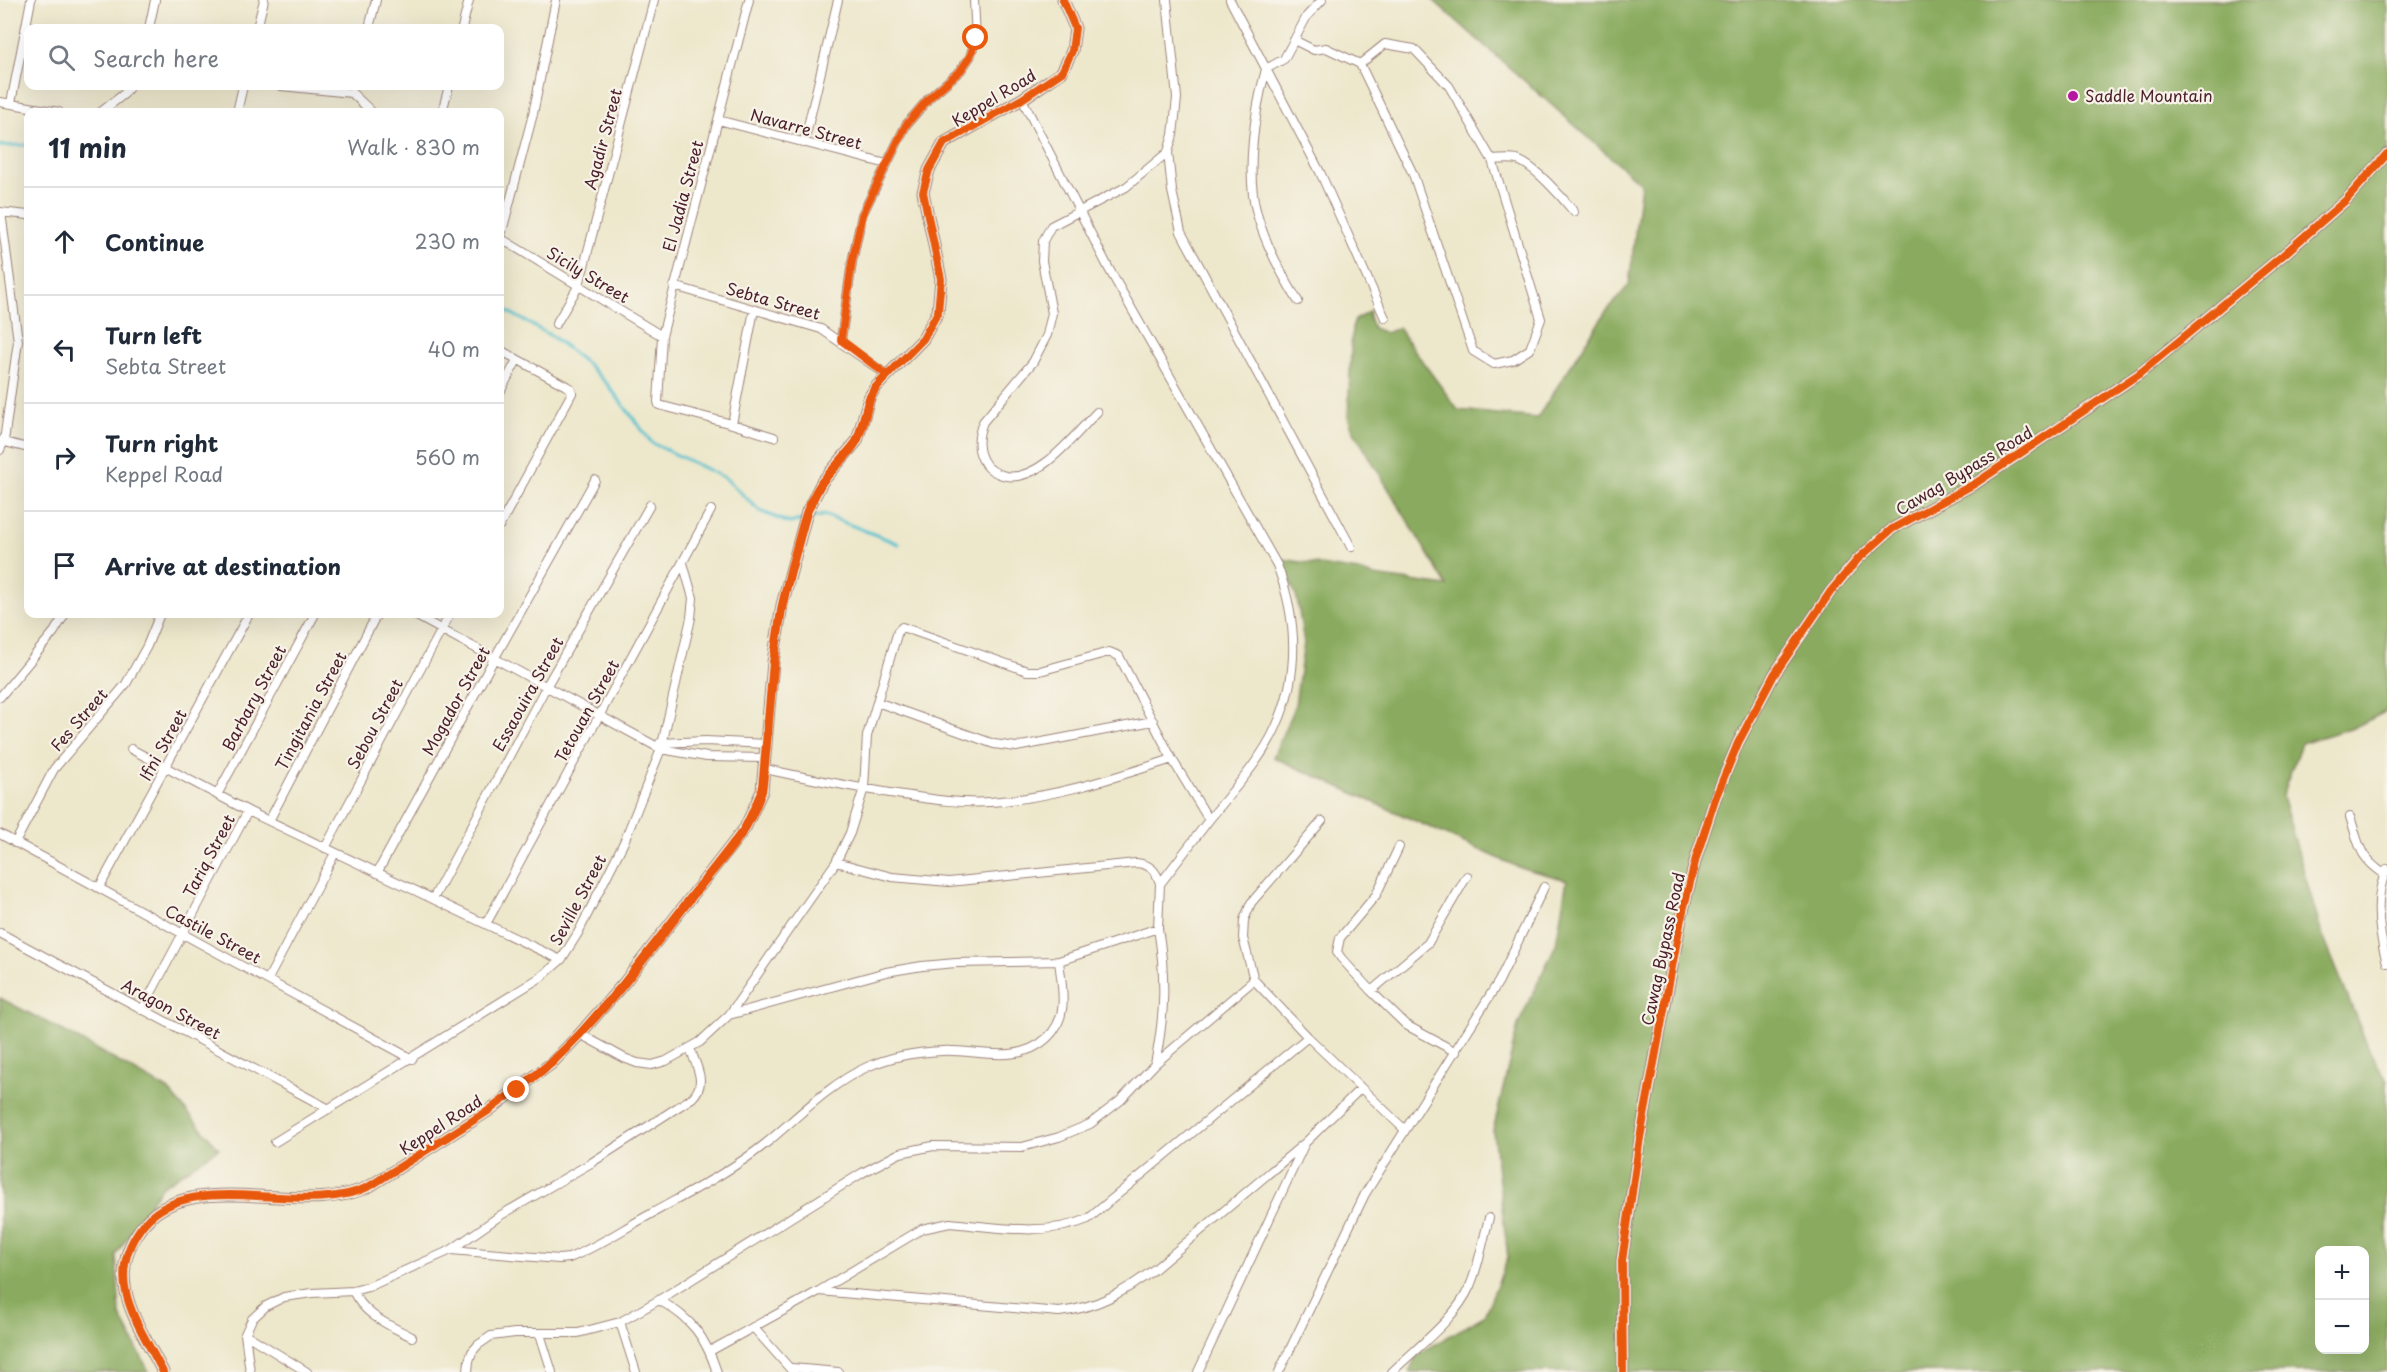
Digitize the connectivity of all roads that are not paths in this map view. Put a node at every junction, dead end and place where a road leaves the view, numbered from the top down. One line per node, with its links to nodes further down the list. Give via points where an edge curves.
1 (31, 0): 15 (street)
2 (155, 0): 16 (street)
3 (264, 0): 17 (street)
4 (376, 0): 18 (street)
5 (469, 0): 19 (street)
6 (556, 0): 46 (street, via 533,114)
7 (654, 0): 48 (street, Agadir Street)
8 (749, 0): 36 (street, El Jadia Street)
9 (838, 0): 37 (street)
10 (974, 0): 41 (street, via 976,38 970,57 906,125)
11 (1063, 0): 28 (street, Keppel Road, via 1075,28 1072,51 1062,72)
12 (1167, 0): 38 (street, via 1177,98)
13 (1230, 0): 23 (street)
14 (1322, 0): 21 (street, via 1306,16)
15 (26, 24)
16 (151, 24)
17 (258, 24)
18 (370, 24)
19 (463, 24)
20 (24, 36): 30 (street)
21 (1294, 40): 22 (street, via 1314,50 1326,48); 23 (street, via 1284,59)
22 (1360, 64): 40 (street, via 1385,44 1414,49 1449,86); 40 (street, via 1413,174 1473,351 1494,364 1513,360 1530,349 1541,320)
23 (1266, 69): 50 (street, via 1252,147 1253,197 1277,263); 52 (street, via 1320,172)
24 (127, 90): 32 (street)
25 (242, 90): 33 (street)
26 (354, 90): 34 (street)
27 (448, 90): 35 (street)
28 (1022, 99): 42 (street); 58 (street, Keppel Road, via 944,143 928,170 923,192 941,279 940,302 929,331)
29 (0, 102): 30 (street)
30 (11, 104): 31 (street)
31 (35, 108)
32 (106, 108)
33 (238, 108)
34 (369, 108)
35 (443, 108)
36 (718, 120): 37 (street, Navarre Street); 49 (street, El Jadia Street)
37 (804, 142): 41 (street, Navarre Street)
38 (1168, 152): 42 (street, via 1126,188); 70 (street, via 1181,232)
39 (2387, 154): 159 (street, Cawag Bypass Road, via 2346,200 2139,374 1976,483 1892,529 1831,591 1774,675 1738,742 1715,799 1681,919 1640,1138 1622,1261)
40 (1492, 160): 44 (street, via 1525,163)
41 (887, 164): 55 (street, via 862,215)
42 (1081, 211): 60 (street, via 1051,226 1043,241 1042,261 1052,313 1047,335 1033,362 983,422 978,433 979,450 994,472 1008,476 1025,474 1049,460); 96 (street, via 1126,299 1276,565 1287,593 1294,642 1285,705 1260,753)
43 (1, 212): 45 (street); 63 (street, via 18,341)
44 (1574, 212)
45 (24, 215)
46 (504, 223)
47 (504, 240): 48 (street, Sicily Street)
48 (579, 285): 53 (street, Agadir Street); 54 (street, Sicily Street)
49 (674, 286): 51 (street, Sebta Street); 54 (street, El Jadia Street)
50 (1298, 301)
51 (754, 310): 55 (street, Sebta Street, via 804,323); 61 (street)
52 (1385, 318)
53 (556, 324)
54 (662, 336): 61 (street, El Jadia Street, via 658,402 664,408)
55 (841, 340): 58 (street, Sebta Street)
56 (504, 352): 57 (street)
57 (517, 360): 59 (street); 69 (street, via 570,388 572,393)
58 (887, 375): 86 (street, Keppel Road, via 869,399 857,441 822,482 802,528 782,605)
59 (504, 384)
60 (1097, 412)
61 (732, 424): 62 (street)
62 (774, 437)
63 (2, 441): 64 (street); 65 (street)
64 (24, 447)
65 (0, 450)
66 (595, 480): 80 (street, Mogador Street)
67 (650, 504): 81 (street, Essaouira Street)
68 (711, 510): 71 (street, Tetouan Street)
69 (504, 518)
70 (1351, 547)
71 (683, 563): 84 (street, Tetouan Street); 87 (street, Seville Street, via 693,598 691,618)
72 (63, 618): 82 (street)
73 (158, 618): 100 (street, Fes Street, via 126,684 54,769)
74 (247, 618): 91 (street, Ifni Street)
75 (313, 618): 93 (street, Barbary Street)
76 (375, 618): 97 (street, Tingitania Street)
77 (420, 618): 79 (street)
78 (448, 618): 79 (street, Sebou Street)
79 (441, 629): 80 (street); 101 (street, Sebou Street)
80 (494, 659): 81 (street); 106 (street, Mogador Street)
81 (546, 687): 84 (street); 111 (street, Essaouira Street)
82 (0, 697)
83 (877, 702): 85 (street, via 994,744 1016,747); 85 (street, via 902,627 1027,670 1040,671 1115,653); 92 (street, via 867,736)
84 (599, 716): 87 (street); 112 (street, Tetouan Street)
85 (1153, 721): 89 (street)
86 (766, 744): 87 (street, via 706,741); 90 (street, Keppel Road)
87 (662, 746): 90 (street, via 707,757); 118 (street, Seville Street, via 615,861)
88 (131, 749): 91 (street)
89 (1172, 759): 92 (street, via 1085,786 990,802 959,802); 96 (street)
90 (765, 764): 92 (street); 125 (street, Keppel Road, via 759,800 740,836)
91 (166, 768): 93 (street); 110 (street, Ifni Street)
92 (864, 788): 104 (street)
93 (217, 795): 94 (street)
94 (248, 812): 97 (street); 116 (street, Tariq Street)
95 (2350, 817): 105 (street, via 2363,856)
96 (1209, 820): 108 (street)
97 (268, 821): 101 (street)
98 (1322, 821): 121 (street, via 1251,903 1244,920 1243,938)
99 (0, 834): 100 (street, Castile Street)
100 (15, 843): 110 (street, Castile Street)
101 (325, 848): 103 (street)
102 (1399, 848): 122 (street, via 1380,889 1338,944 1341,958)
103 (335, 853): 106 (street); 120 (street)
104 (836, 862): 108 (street, via 892,877 949,882 1136,863 1151,867); 124 (street)
105 (2386, 872): 114 (street, via 2378,902)
106 (377, 873): 111 (street)
107 (1467, 876): 122 (street, via 1428,943)
108 (1160, 884): 113 (street)
109 (1544, 887): 128 (street, via 1499,981)
110 (99, 888): 116 (street, Castile Street)
111 (433, 899): 112 (street)
112 (486, 924): 118 (street)
113 (1158, 928): 119 (street); 130 (street, via 1164,1005)
114 (2384, 932): 117 (street)
115 (0, 933): 123 (street, Aragon Street)
116 (183, 933): 120 (street, Castile Street); 123 (street, Tariq Street)
117 (2386, 959)
118 (561, 960): 129 (street, Seville Street, via 541,977)
119 (1059, 961): 124 (street, via 922,966 886,972); 137 (street, via 1063,1012 1047,1038 1034,1047 1004,1055 940,1051 869,1066 836,1084 765,1144 724,1172 569,1258)
120 (268, 979): 129 (street, Castile Street)
121 (1254, 980): 126 (street); 130 (street)
122 (1371, 991): 128 (street, via 1406,1025)
123 (142, 1010): 132 (street, Aragon Street)
124 (729, 1015): 127 (street)
125 (580, 1034): 127 (street, via 637,1063 652,1065); 148 (street, Keppel Road, via 552,1063 517,1090 362,1190 331,1197 189,1198 155,1212 134,1239 124,1263 123,1278 135,1316)
126 (1308, 1037): 131 (street); 139 (street, via 1088,1219 1051,1229 950,1223 922,1229)
127 (690, 1048): 137 (street, via 701,1080 693,1098 501,1215)
128 (1456, 1052): 133 (street)
129 (412, 1059): 132 (street, Seville Street)
130 (1155, 1064): 140 (street, via 1107,1112 1059,1137 1009,1148 933,1146 881,1162)
131 (1360, 1089): 133 (street); 135 (street)
132 (329, 1109): 134 (street, Seville Street)
133 (1404, 1129): 157 (street, via 1348,1227)
134 (275, 1142)
135 (1306, 1142): 139 (street, via 1131,1287 1081,1310 1059,1312); 156 (street)
136 (1489, 1218): 158 (street, via 1471,1284 1462,1300)
137 (451, 1250): 138 (street)
138 (354, 1291): 143 (street, via 312,1293 275,1301 258,1312); 145 (street, via 370,1314)
139 (819, 1291): 142 (street)
140 (658, 1300): 141 (street); 146 (street, via 690,1322)
141 (620, 1322): 144 (street, via 578,1334); 153 (street)
142 (753, 1327): 146 (street); 147 (street)
143 (245, 1334): 149 (street); 150 (street)
144 (540, 1334): 151 (street, via 502,1334 485,1339 472,1352); 152 (street)
145 (412, 1337)
146 (710, 1351): 154 (street)
147 (793, 1370): 155 (street)
148 (164, 1372)
149 (250, 1372)
150 (307, 1372)
151 (468, 1372)
152 (552, 1372)
153 (636, 1372)
154 (717, 1372)
155 (838, 1372)
156 (1198, 1372)
157 (1279, 1372)
158 (1392, 1372)
159 (1623, 1372)

